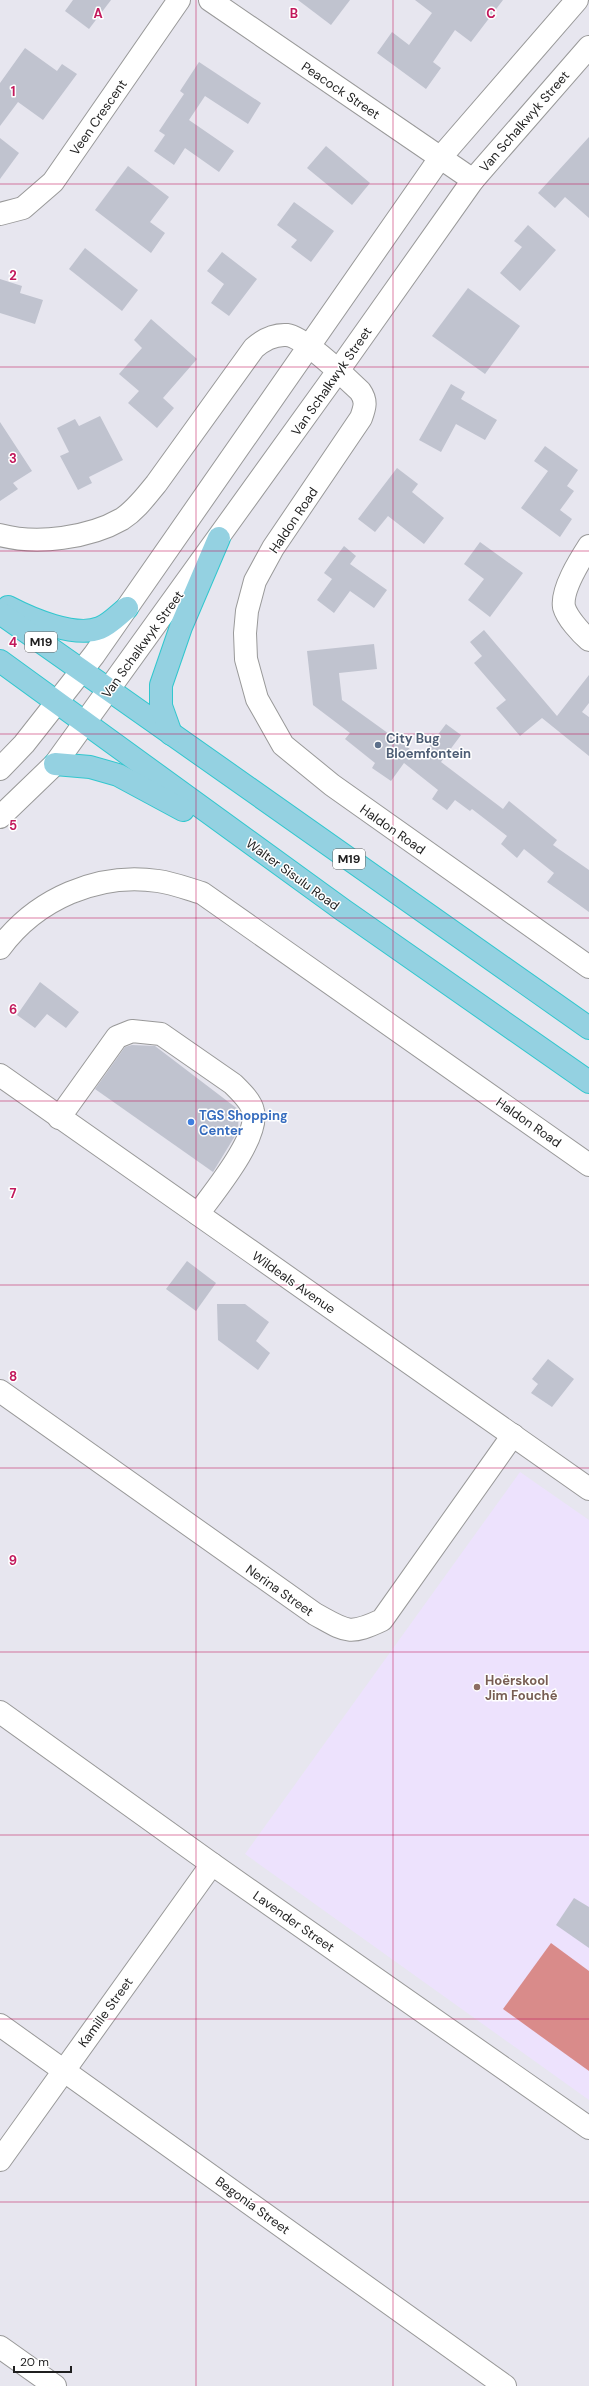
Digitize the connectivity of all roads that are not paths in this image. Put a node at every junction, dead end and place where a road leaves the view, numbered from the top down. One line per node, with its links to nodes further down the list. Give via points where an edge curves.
1 (179, 0): 7 (street, Veen Crescent, via 53,182 23,208)
2 (210, 0): 5 (street, Peacock Street)
3 (576, 0): 5 (street)
4 (589, 47): 6 (street, Van Schalkwyk Street)
5 (440, 158): 6 (street, Peacock Street); 8 (street)
6 (473, 180): 9 (street, Van Schalkwyk Street)
7 (0, 214)
8 (308, 346): 9 (street, Haldon Road); 10 (street, Haldon Road, via 288,335 277,335 262,340 156,484 139,505 122,519 96,530 69,536 16,539); 14 (street)
9 (338, 371): 11 (street, Van Schalkwyk Street); 28 (street, Haldon Road, via 360,391 366,406 361,418 273,548 255,581 247,611 245,633 246,659 257,699 283,745 332,785)
10 (0, 535)
11 (219, 538): 19 (street, Van Schalkwyk Street); 22 (highway, via 181,627 161,685 161,706)
12 (589, 546): 16 (street, via 567,588 564,607)
13 (0, 603): 14 (highway, via 39,620 79,631 100,628)
14 (127, 608): 18 (street)
15 (0, 613): 18 (highway, M19)
16 (589, 640)
17 (0, 661): 20 (highway, Walter Sisulu Road)
18 (82, 670): 19 (highway, M19); 20 (street)
19 (109, 690): 21 (street, Van Schalkwyk Street); 22 (highway, M19)
20 (56, 704): 21 (highway, Walter Sisulu Road); 24 (street)
21 (85, 724): 23 (street, Van Schalkwyk Street); 26 (highway, Walter Sisulu Road)
22 (171, 734): 29 (highway, M19)
23 (55, 764): 25 (street, Van Schalkwyk Street); 26 (highway, via 105,770 145,788)
24 (0, 770)
25 (0, 817)
26 (343, 910): 31 (highway, Walter Sisulu Road)
27 (0, 948): 33 (street, Haldon Road, via 12,932 42,907 79,888 128,879 158,881 202,893)
28 (589, 967)
29 (589, 1028)
30 (0, 1075): 32 (street, Wildeals Avenue)
31 (589, 1082)
32 (59, 1118): 34 (street, Wildeals Avenue); 34 (street, via 117,1037 132,1032 161,1034 233,1084 253,1110 254,1125 240,1155)
33 (589, 1165)
34 (198, 1214): 36 (street, Wildeals Avenue)
35 (0, 1391): 36 (street, Nerina Street, via 314,1614 344,1630 360,1630 382,1620)
36 (513, 1435): 37 (street, Wildeals Avenue)
37 (589, 1489)
38 (0, 1712): 39 (street, Lavender Street)
39 (212, 1864): 41 (street, Kamille Street); 42 (street, Lavender Street)
40 (0, 2025): 41 (street, Begonia Street)
41 (64, 2070): 43 (street, Kamille Street); 46 (street, Begonia Street)
42 (589, 2128)
43 (0, 2160)
44 (0, 2347): 45 (street)
45 (55, 2386)
46 (505, 2386)

